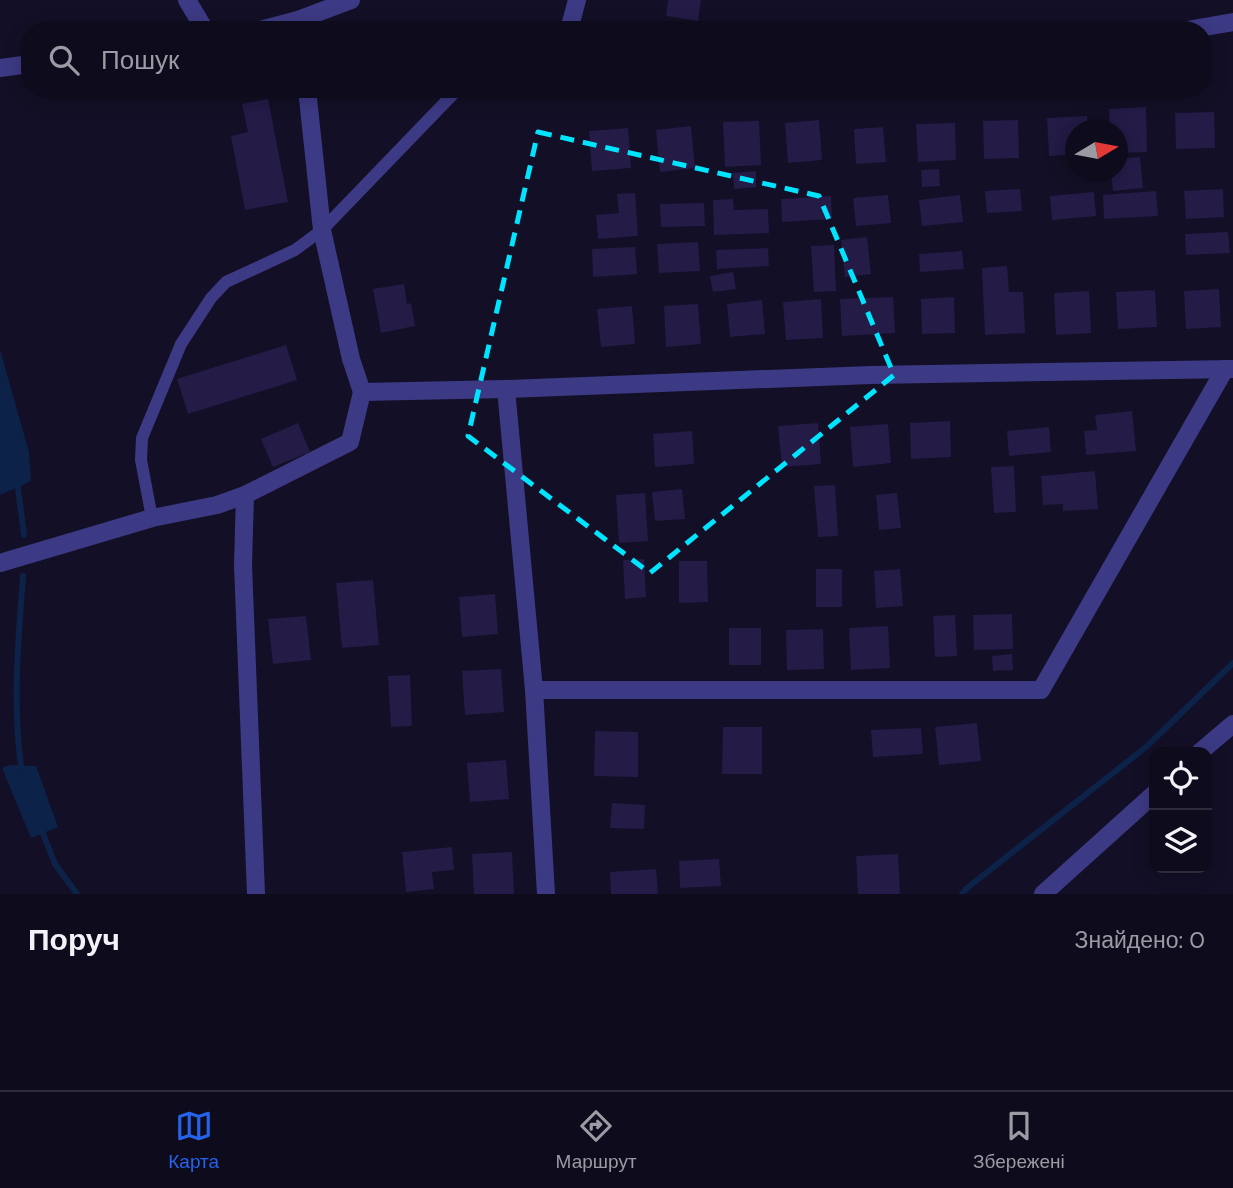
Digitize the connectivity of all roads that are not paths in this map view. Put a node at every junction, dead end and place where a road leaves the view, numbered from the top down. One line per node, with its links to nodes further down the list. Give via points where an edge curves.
1 (187, 0): 4 (street)
2 (351, 0): 5 (street)
3 (577, 0): 6 (street)
4 (200, 21)
5 (307, 21)
6 (571, 21)
7 (1233, 22): 8 (street)
8 (1212, 26)
9 (21, 65): 10 (street)
10 (0, 68)
11 (308, 98): 13 (street)
12 (449, 98): 13 (lane)
13 (322, 230): 16 (street); 18 (lane, via 295,250 226,282 181,344 142,439 141,460)
14 (1229, 369): 15 (street, via 871,375); 20 (street, via 1041,690)
15 (506, 389): 16 (street); 20 (street)
16 (362, 393): 17 (street, via 350,442)
17 (245, 495): 18 (street); 24 (street, via 243,565)
18 (152, 518): 19 (street)
19 (0, 563)
20 (534, 690): 25 (street)
21 (1233, 724): 22 (street)
22 (1206, 747)
23 (1149, 799): 26 (street)
24 (256, 894)
25 (546, 894)
26 (1043, 894)

